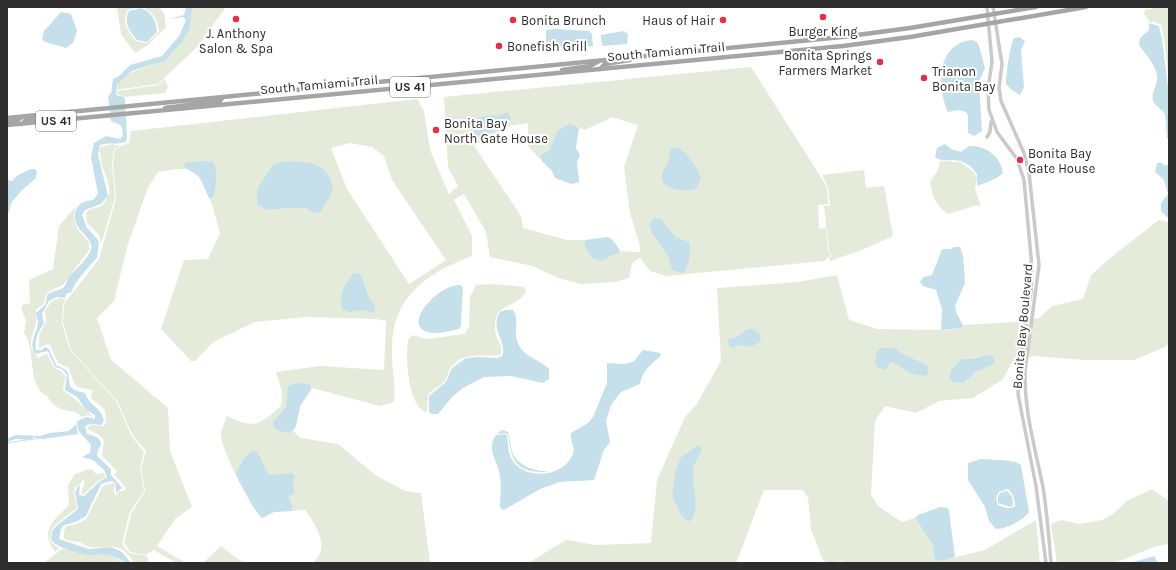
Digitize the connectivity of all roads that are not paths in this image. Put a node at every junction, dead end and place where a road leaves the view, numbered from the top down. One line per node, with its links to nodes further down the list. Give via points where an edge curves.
1 (988, 7): 6 (street, Bonita Bay Boulevard)
2 (993, 7): 5 (street, Bonita Bay Boulevard)
3 (1036, 7): 5 (main road, South Tamiami Trail / US 41)
4 (1086, 7): 7 (main road, South Tamiami Trail / US 41)
5 (994, 14): 6 (main road, South Tamiami Trail / US 41); 7 (street, Bonita Bay Boulevard)
6 (988, 15): 8 (street, Bonita Bay Boulevard); 9 (main road, South Tamiami Trail / US 41, via 866,34)
7 (995, 23): 8 (main road, South Tamiami Trail / US 41); 24 (street, Bonita Bay Boulevard, via 1002,64 999,88 1001,101 1024,153 1031,180 1038,271 1025,385 1043,487)
8 (989, 24): 11 (main road, South Tamiami Trail / US 41, via 843,46); 19 (street, Bonita Bay Boulevard, via 992,62 987,96)
9 (639, 57): 10 (main road, South Tamiami Trail / US 41); 11 (main road, via 605,64)
10 (600, 61): 12 (main road, via 590,66); 13 (main road, South Tamiami Trail / US 41)
11 (600, 68): 12 (main road, South Tamiami Trail / US 41)
12 (547, 74): 15 (main road, South Tamiami Trail / US 41)
13 (223, 97): 14 (main road, South Tamiami Trail / US 41); 15 (main road, via 220,101 174,105)
14 (70, 112): 16 (main road, South Tamiami Trail / US 41); 20 (main road, via 26,120)
15 (150, 112): 20 (main road, South Tamiami Trail / US 41)
16 (23, 116): 17 (main road, South Tamiami Trail / US 41); 18 (main road)
17 (7, 118)
18 (7, 121)
19 (991, 121): 22 (street); 23 (street, Bonita Bay Boulevard, via 1000,138 1018,160 1024,180 1032,268 1018,394 1036,486)
20 (22, 124): 21 (main road, South Tamiami Trail / US 41)
21 (7, 125)
22 (987, 137)
23 (1046, 563)
24 (1051, 563)

